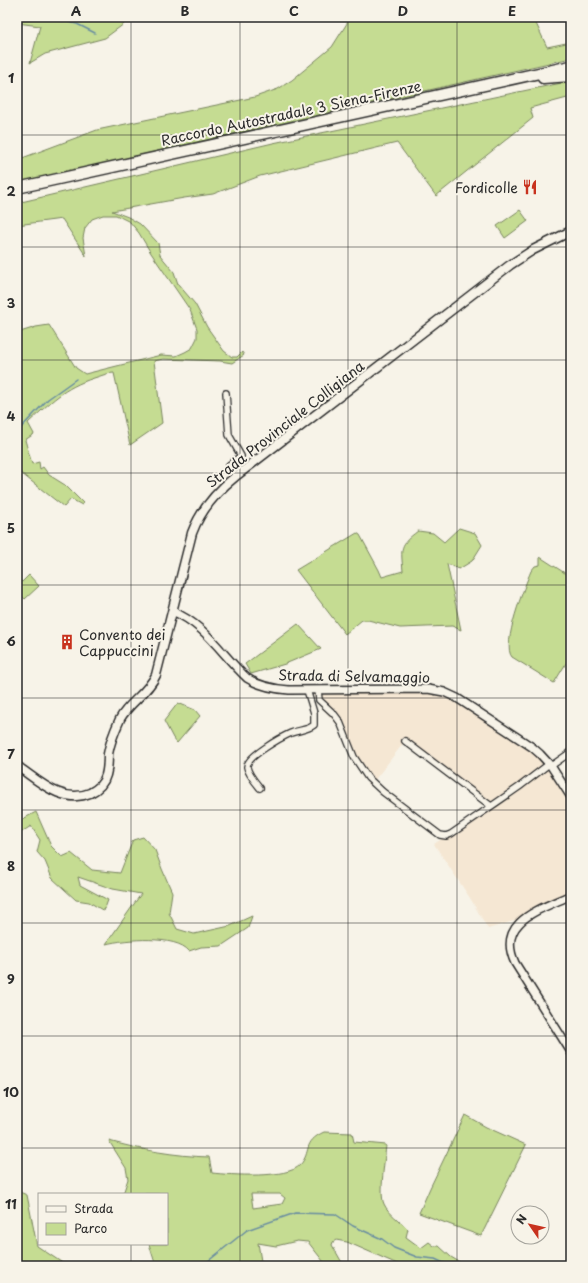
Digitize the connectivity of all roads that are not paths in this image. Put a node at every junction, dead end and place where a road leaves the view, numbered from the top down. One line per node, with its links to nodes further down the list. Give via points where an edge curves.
1 (571, 62): 4 (highway, via 561,64)
2 (571, 66): 4 (highway, Raccordo Autostradale 3 Siena-Firenze)
3 (571, 72): 4 (highway, Raccordo Autostradale 3 Siena-Firenze)
4 (543, 75): 5 (highway); 6 (highway, Raccordo Autostradale 3 Siena-Firenze); 7 (highway, Raccordo Autostradale 3 Siena-Firenze)
5 (571, 76)
6 (17, 188)
7 (17, 194)
8 (571, 232): 10 (main road, Strada Provinciale Colligiana, via 510,264)
9 (226, 393): 10 (street, via 229,435 242,456 229,465)
10 (236, 476): 11 (main road, Strada Provinciale Colligiana, via 213,496 197,521 189,540)
11 (172, 611): 12 (street, Strada di Selvamaggio, via 202,629 251,680 277,689); 17 (main road, Strada Provinciale Colligiana, via 156,675 150,686 129,706 120,720 110,748 106,774 99,787 84,795 65,795 51,789)
12 (307, 690): 13 (street, Strada di Selvamaggio); 18 (street, via 315,720 314,726 292,732 248,762 248,770)
13 (318, 690): 16 (street, Strada di Selvamaggio, via 424,689 447,693 526,743); 20 (street, via 319,700 340,722 354,757 368,778 439,835 451,834)
14 (405, 741): 20 (street)
15 (571, 752): 16 (street)
16 (550, 765): 19 (street, Strada di Selvamaggio); 20 (street)
17 (17, 766)
18 (260, 788)
19 (571, 797)
20 (491, 806)
21 (571, 896): 22 (street, via 523,918 513,931 510,947 515,963)
22 (571, 1052)

